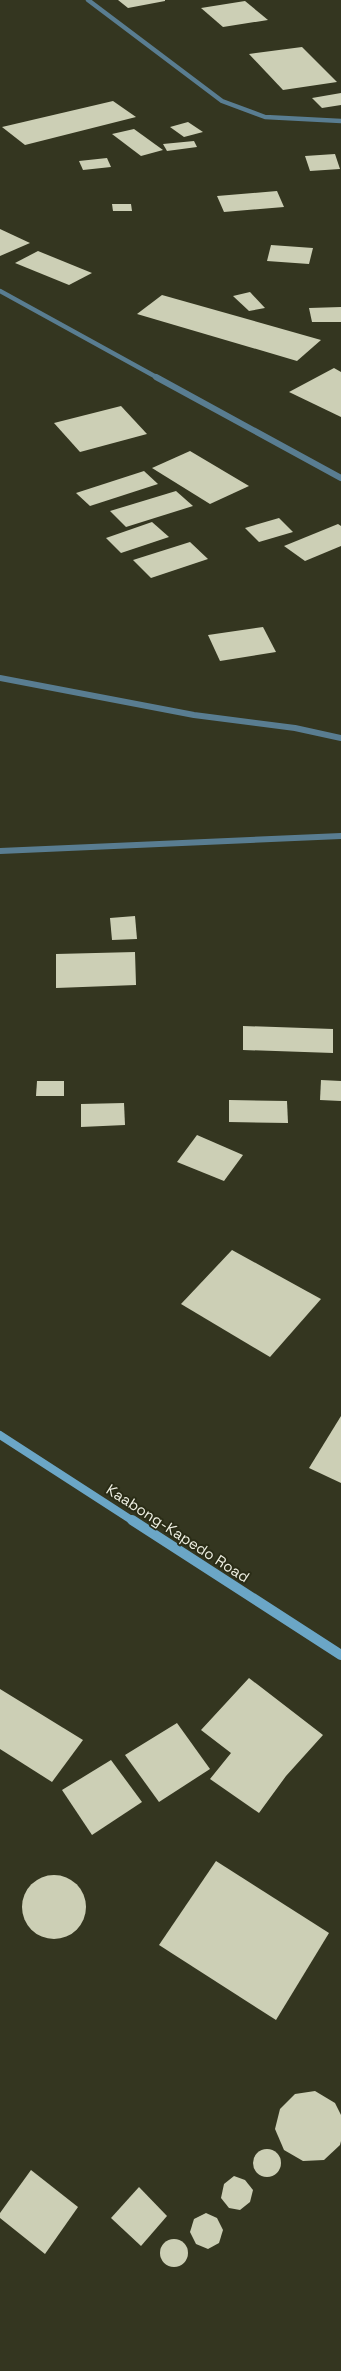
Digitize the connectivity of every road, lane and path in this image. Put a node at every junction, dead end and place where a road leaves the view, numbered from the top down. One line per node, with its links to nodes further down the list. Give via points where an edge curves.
1 (88, 0): 2 (street, via 222,100 266,117)
2 (341, 121)
3 (0, 291): 4 (street)
4 (341, 478)
5 (1, 680): 6 (street, via 194,715 295,728)
6 (341, 738)
7 (341, 836): 8 (street)
8 (0, 851)
9 (0, 1435): 10 (main road, Kaabong-Kapedo Road)
10 (341, 1655)

